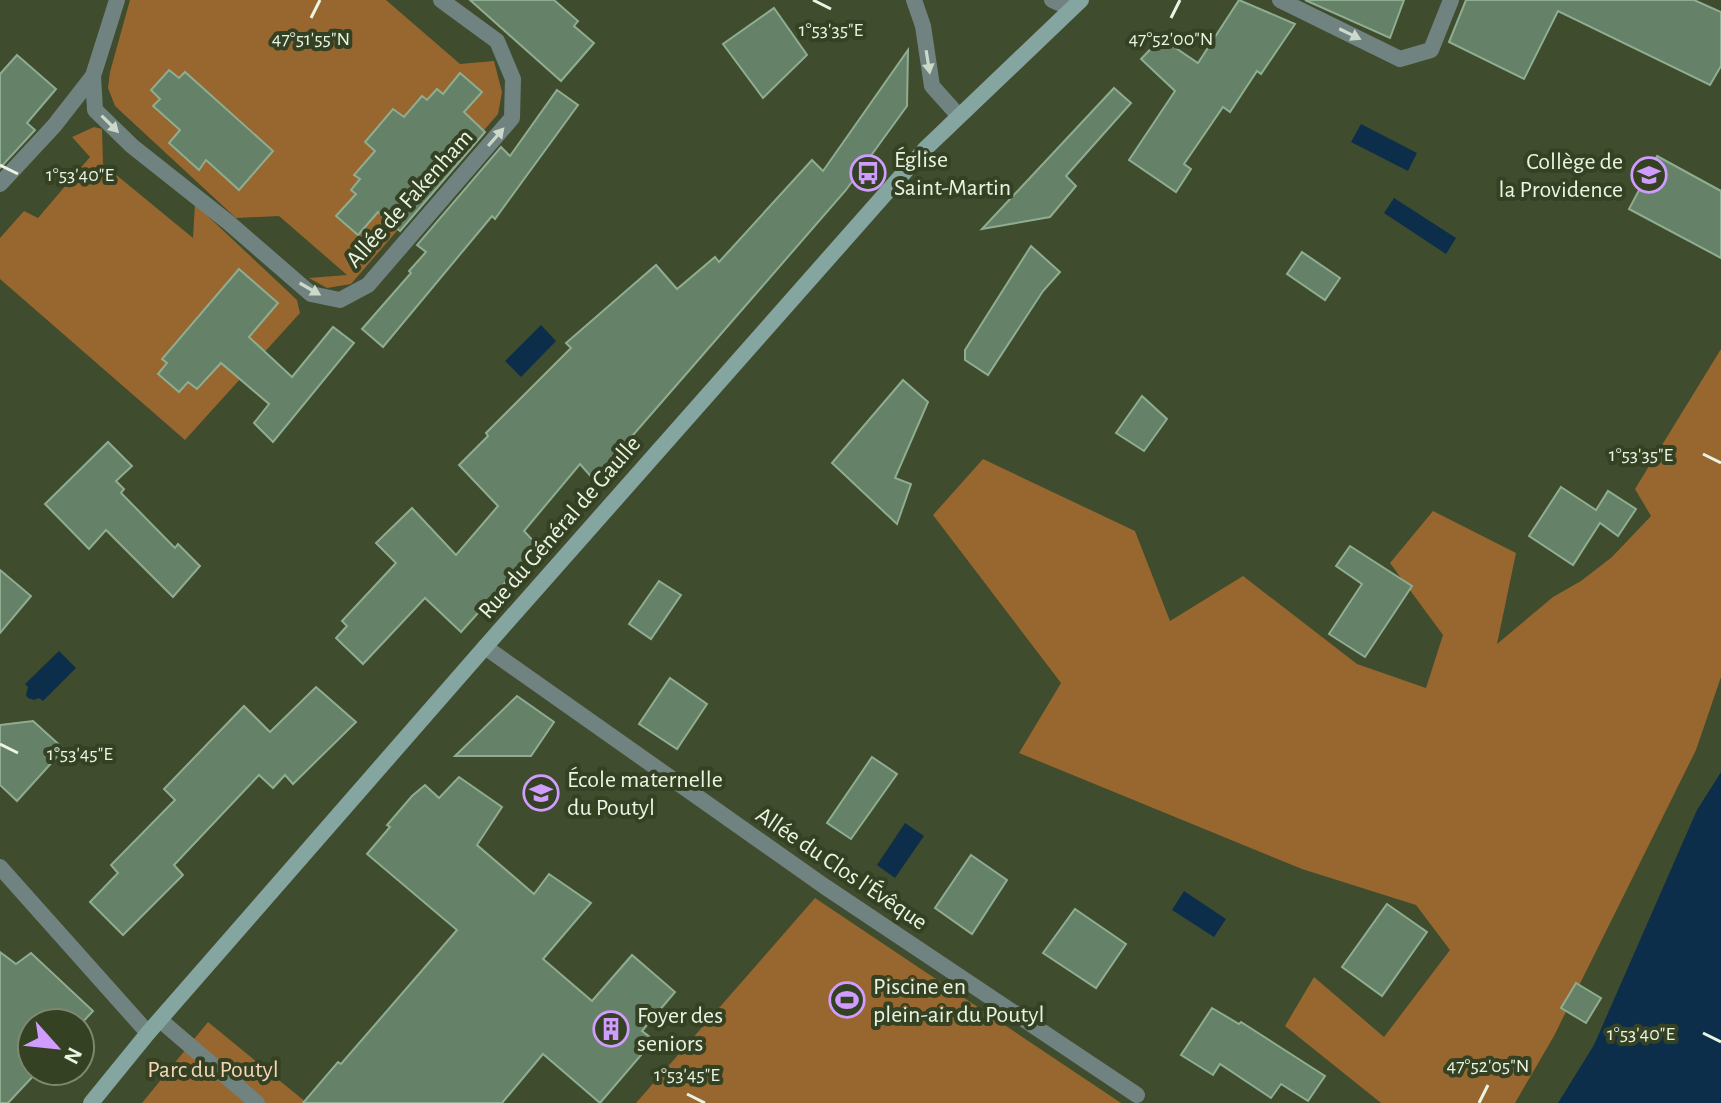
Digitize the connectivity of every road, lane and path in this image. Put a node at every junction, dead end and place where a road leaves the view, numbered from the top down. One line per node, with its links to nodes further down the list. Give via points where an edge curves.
1 (117, 0): 8 (street, Allée de Fakenham)
2 (441, 0): 8 (street, Allée de Fakenham, one-way to 2, via 95,110 132,146 311,294 340,300 368,285 512,118 513,79 497,41)
3 (914, 0): 9 (street, one-way to 9, via 932,86)
4 (1052, 0): 7 (street)
5 (1280, 0): 6 (street, one-way to 6, via 1400,59 1431,50)
6 (1451, 0)
7 (1076, 4): 9 (main road, Rue du Général de Gaulle)
8 (93, 76): 10 (street, Allée de Fakenham)
9 (958, 115): 11 (main road, Rue du Général de Gaulle)
10 (0, 184)
11 (485, 647): 13 (main road, Rue du Général de Gaulle); 15 (street, Allée du Clos l'Évêque, via 824,886)
12 (0, 867): 14 (street)
13 (160, 1020): 14 (main road, Rue du Général de Gaulle); 17 (street)
14 (148, 1033): 16 (main road, Rue du Général de Gaulle)
15 (1137, 1095)
16 (91, 1103)
17 (257, 1103)

